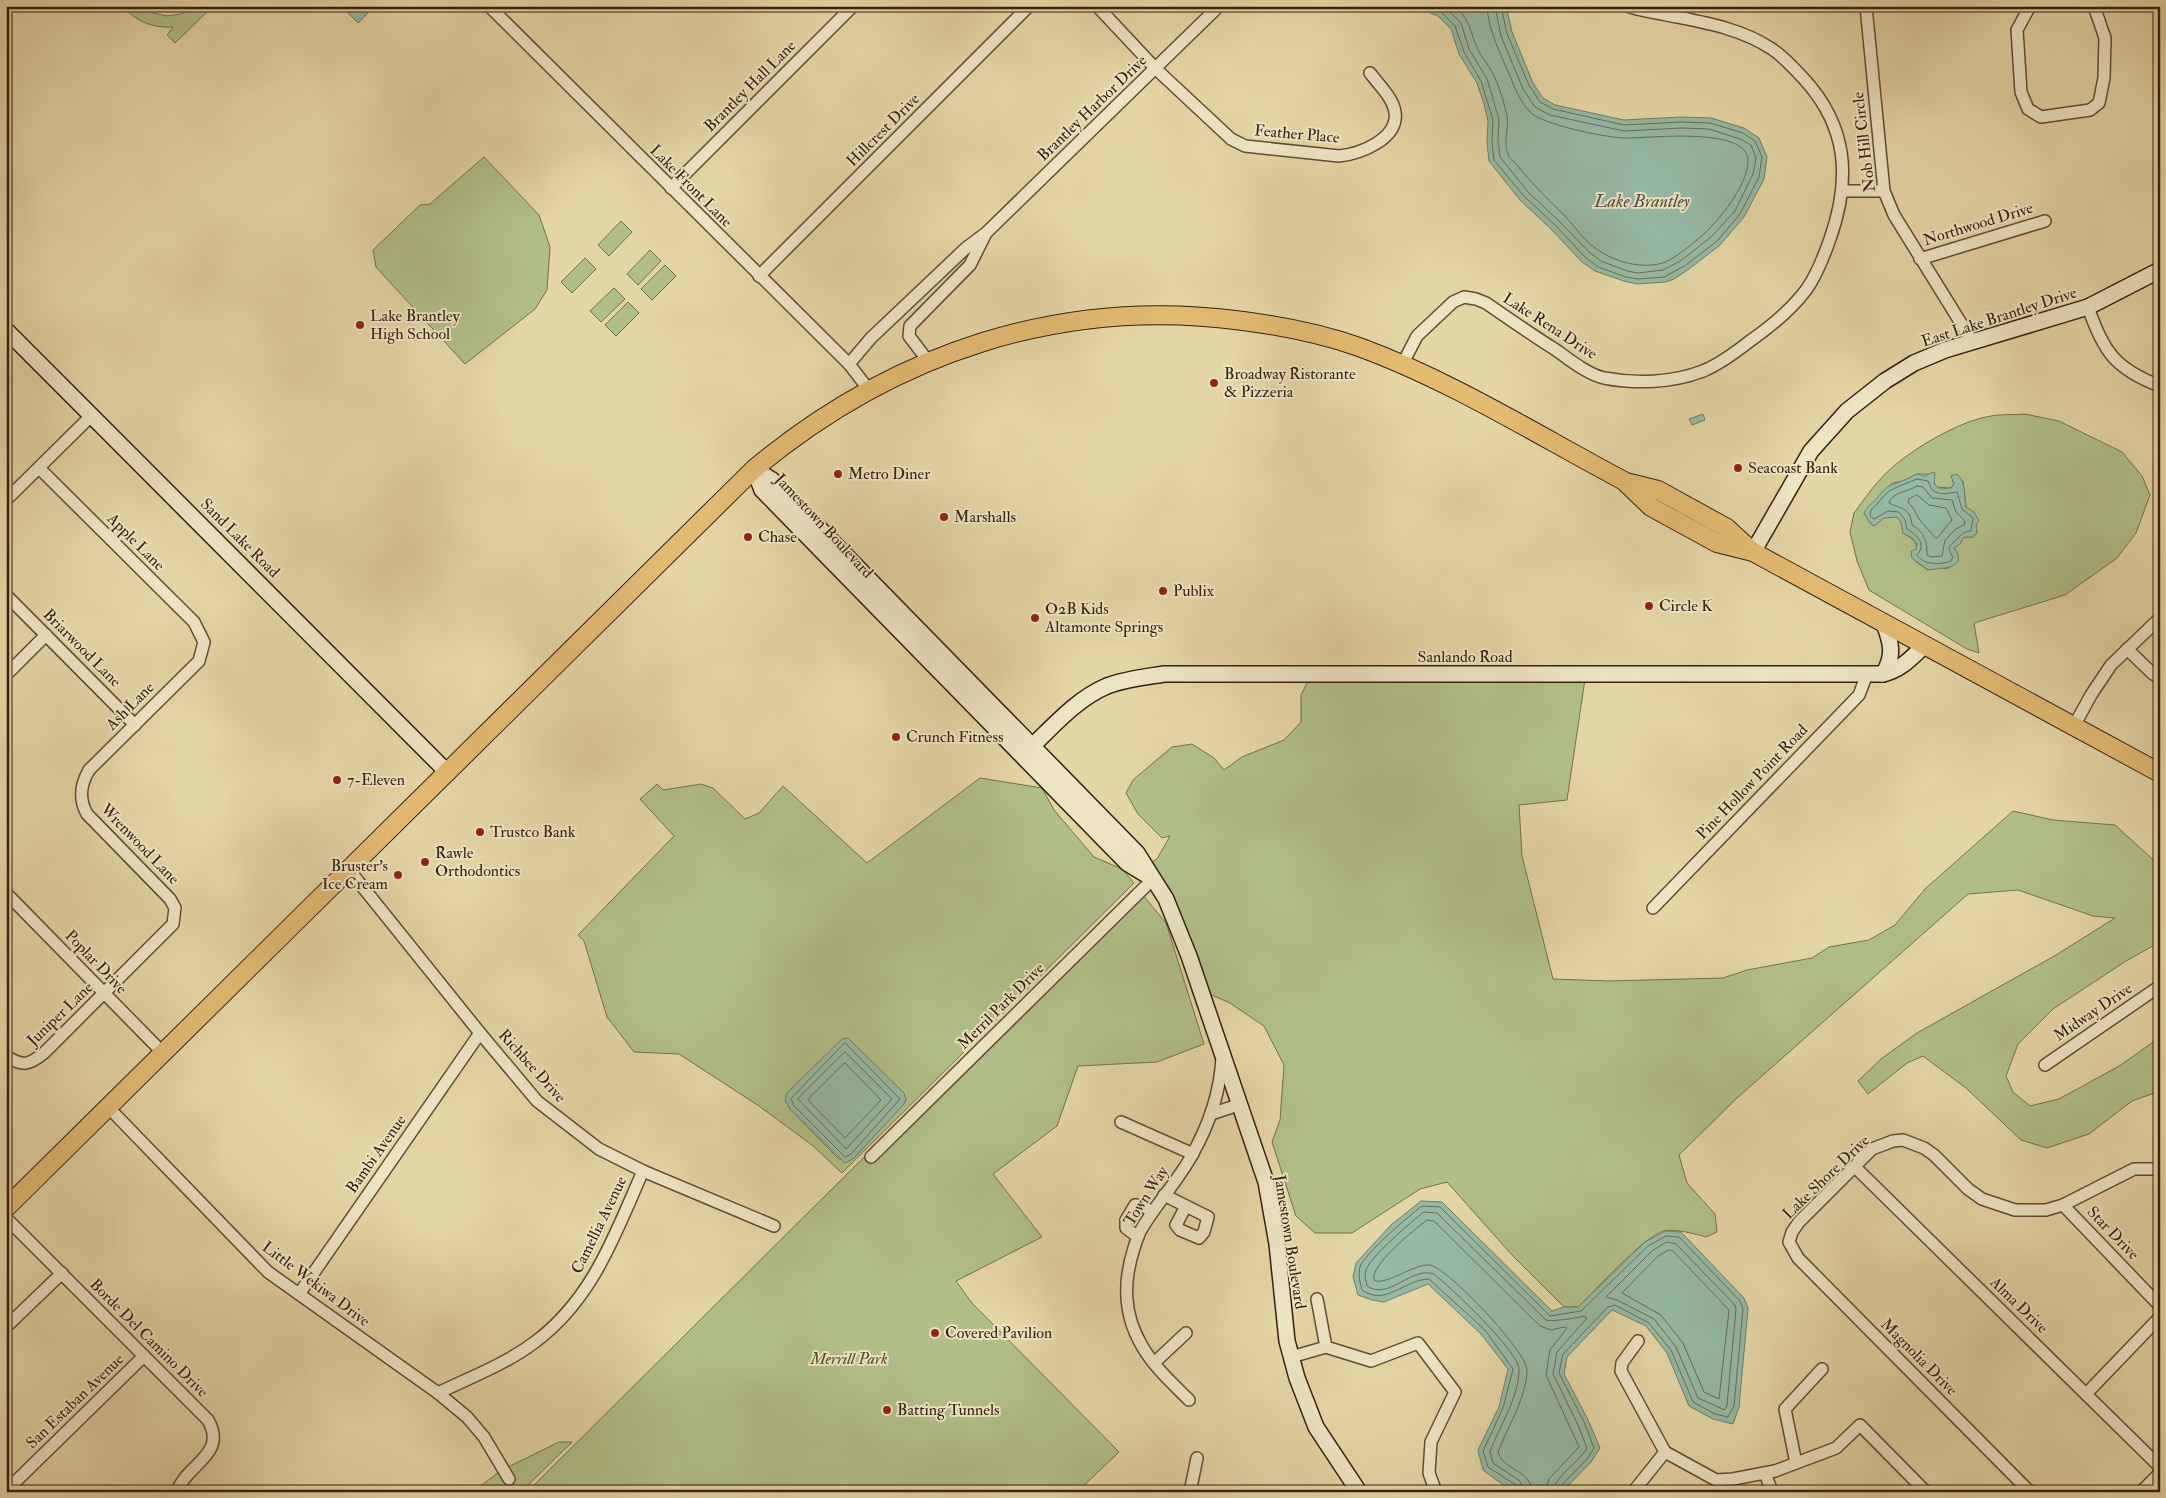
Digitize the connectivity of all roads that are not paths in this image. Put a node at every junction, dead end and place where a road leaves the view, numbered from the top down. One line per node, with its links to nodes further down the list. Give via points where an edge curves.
1 (489, 6): 12 (street, Lake Front Lane)
2 (853, 6): 12 (street, Brantley Hall Lane)
3 (1029, 6): 19 (street, Hillcrest Drive)
4 (1097, 6): 10 (street, Feather Place)
5 (1219, 6): 10 (street, Brantley Harbor Drive)
6 (1627, 6): 13 (street, Nob Hill Circle, via 1720,26 1772,49 1825,106 1837,131)
7 (1866, 6): 14 (street, Nob Hill Circle)
8 (2030, 6): 9 (street, via 2017,30 2022,92 2028,109 2041,117 2090,110 2099,103 2104,78 2105,38)
9 (2094, 6)
10 (1156, 69): 11 (street, Feather Place, via 1216,127 1245,146 1339,156 1367,150 1383,138 1395,119 1390,99); 16 (street, Brantley Harbor Drive)
11 (1370, 73)
12 (671, 188): 19 (street, Lake Front Lane)
13 (1843, 191): 14 (street); 25 (street, Lake Rena Drive, via 1837,220 1823,258 1806,289 1764,331 1703,371 1634,383 1601,378 1578,366 1486,303 1464,297 1448,306 1417,336)
14 (1884, 191): 17 (street, Nob Hill Circle)
15 (2046, 220): 17 (street, Northwood Drive)
16 (986, 233): 23 (street, Brantley Harbor Drive, via 970,265 910,326 909,336); 24 (street, Brantley Harbor Drive, via 878,332)
17 (1920, 259): 22 (street, Nob Hill Circle)
18 (2160, 270): 20 (street, East Lake Brantley Drive)
19 (759, 276): 24 (street, Lake Front Lane)
20 (2088, 307): 22 (street, East Lake Brantley Drive); 26 (street, via 2099,338 2116,361 2136,376)
21 (6, 330): 28 (street, Sand Lake Road)
22 (1972, 341): 32 (street, East Lake Brantley Drive, via 1914,363 1847,411 1811,451)
23 (928, 361): 25 (main road, via 998,337 1052,325 1119,316 1179,315 1259,323 1299,331 1356,346); 27 (main road)
24 (849, 364): 27 (street, Lake Front Lane)
25 (1402, 365): 32 (main road, via 1448,386 1626,482 1651,507 1717,543)
26 (2160, 386)
27 (870, 390): 30 (main road, via 797,434)
28 (92, 415): 29 (street); 47 (street, Sand Lake Road)
29 (39, 468): 31 (street); 37 (street, Apple Lane, via 194,622)
30 (754, 469): 46 (street, Jamestown Boulevard, via 762,490); 47 (main road)
31 (6, 500)
32 (1753, 552): 35 (main road)
33 (6, 595): 36 (street, Briarwood Lane)
34 (2160, 618): 39 (street)
35 (1884, 624): 38 (main road); 41 (street, via 1892,653)
36 (46, 635): 42 (street); 44 (street, Briarwood Lane)
37 (204, 642): 44 (street, Ash Lane, via 198,661)
38 (1924, 646): 41 (street, Sanlando Road, via 1902,666); 45 (main road)
39 (2127, 650): 43 (street); 45 (street, via 2103,676)
40 (1867, 674): 41 (street, Sanlando Road); 46 (street, Sanlando Road, via 1164,674 1133,678 1100,690 1083,700); 53 (street, Pine Hollow Point Road, via 1859,695)
41 (1883, 674)
42 (6, 675)
43 (2160, 678)
44 (135, 725): 49 (street, Ash Lane, via 89,770)
45 (2074, 726): 48 (main road)
46 (1028, 751): 51 (street, Jamestown Boulevard, via 1127,863)
47 (448, 773): 50 (main road)
48 (2160, 774)
49 (81, 794): 54 (street, Wrenwood Lane, via 88,814 170,899)
50 (350, 870): 57 (street, Richbee Drive); 58 (main road)
51 (1153, 879): 59 (street, Jamestown Boulevard, via 1166,899 1189,956); 67 (street, Merril Park Drive)
52 (6, 893): 56 (street, Poplar Drive)
53 (1653, 908)
54 (175, 917): 56 (street, Juniper Lane, via 168,932)
55 (2160, 986): 61 (street, Midway Drive)
56 (104, 994): 58 (street, Poplar Drive); 60 (street, Juniper Lane, via 34,1061 16,1063)
57 (480, 1033): 70 (street, Richbee Drive, via 537,1101 599,1149); 81 (street, Bambi Avenue)
58 (163, 1053): 63 (main road)
59 (1222, 1054): 62 (street, Jamestown Boulevard); 64 (street, Town Way, via 1221,1076)
60 (6, 1056)
61 (2045, 1065)
62 (1241, 1104): 64 (street); 90 (street, Jamestown Boulevard, via 1266,1182)
63 (108, 1108): 74 (main road); 81 (street, Little Wekiwa Drive, via 241,1247)
64 (1211, 1114): 66 (street, Town Way)
65 (1121, 1122): 66 (street)
66 (1193, 1154): 71 (street, Town Way)
67 (871, 1157)
68 (1855, 1167): 72 (street, Lake Shore Drive, via 1872,1149 1903,1140 1913,1142 1934,1155 1968,1189 1998,1206 2032,1212); 79 (street, Lake Shore Drive, via 1799,1222); 94 (street, Alma Drive)
69 (2160, 1169): 72 (street, Lake Shore Drive, via 2134,1169)
70 (644, 1171): 77 (street, Richbee Drive); 93 (street, Camellia Avenue, via 604,1259 576,1303 536,1342)
71 (1164, 1195): 73 (street); 75 (street, Town Way)
72 (2063, 1205): 83 (street, Star Drive)
73 (1186, 1206): 73 (street, via 1208,1217 1199,1238 1180,1230 1176,1221)
74 (6, 1208)
75 (1152, 1212): 78 (street, Town Way); 78 (street, via 1135,1205 1126,1220 1126,1228)
76 (6, 1218): 80 (street, Borde Del Camino Drive)
77 (774, 1226)
78 (1138, 1237): 91 (street, Town Way, via 1125,1290 1129,1321)
79 (1789, 1242): 111 (street, Magnolia Drive, via 1798,1258)
80 (62, 1273): 85 (street); 89 (street, Borde Del Camino Drive)
81 (298, 1294): 93 (street, Little Wekiwa Drive)
82 (1317, 1299): 88 (street)
83 (2160, 1306)
84 (2160, 1317): 94 (street)
85 (6, 1327)
86 (1186, 1333): 91 (street)
87 (1638, 1341): 96 (street, via 1622,1363 1622,1371)
88 (1326, 1347): 90 (street); 107 (street, via 1371,1361 1418,1343 1455,1392 1431,1442 1429,1473)
89 (144, 1356): 103 (street, San Estaban Avenue); 105 (street, Borde Del Camino Drive, via 208,1420 212,1428 209,1454 183,1480)
90 (1291, 1357): 104 (street, Jamestown Boulevard, via 1316,1427)
91 (1154, 1362): 95 (street, Town Way)
92 (1822, 1369): 98 (street, via 1786,1409)
93 (438, 1393): 102 (street, Little Wekiwa Drive, via 467,1417 484,1437)
94 (2086, 1394): 99 (street, Alma Drive)
95 (1189, 1400)
96 (1665, 1452): 100 (street, via 1716,1480); 108 (street)
97 (1197, 1458): 106 (street)
98 (1796, 1464): 100 (street); 110 (street, via 1836,1448 1860,1425)
99 (2160, 1467)
100 (1765, 1473): 109 (street)
101 (2160, 1473): 112 (street)
102 (509, 1479)
103 (8, 1490)
104 (1355, 1490)
105 (177, 1492)
106 (1190, 1492)
107 (1436, 1492)
108 (1633, 1492)
109 (1772, 1492)
110 (1926, 1492)
111 (2030, 1492)
112 (2141, 1492)

